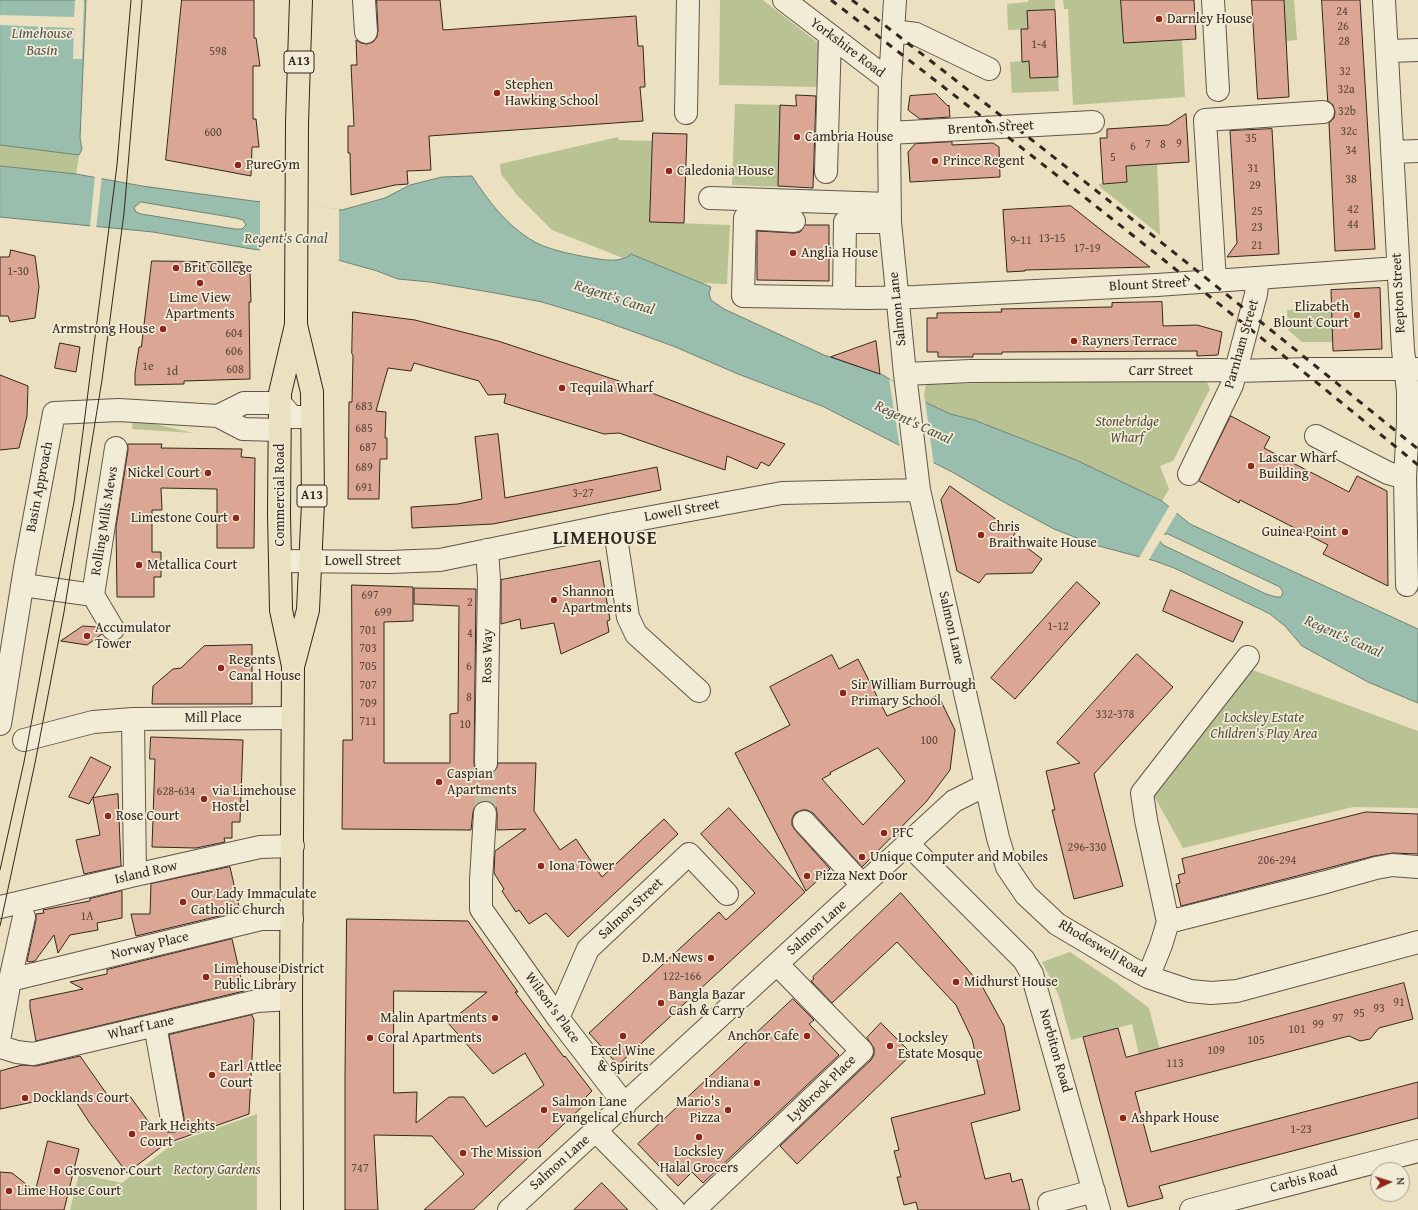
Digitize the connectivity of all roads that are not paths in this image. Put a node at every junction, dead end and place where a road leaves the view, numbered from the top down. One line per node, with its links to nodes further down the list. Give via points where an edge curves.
1 (301, 0): 31 (highway, Commercial Road / A13, via 297,123)
2 (364, 0): 9 (street)
3 (688, 0): 17 (street)
4 (784, 0): 10 (street, Yorkshire Road)
5 (894, 0): 8 (street, Salmon Lane)
6 (1213, 0): 15 (street)
7 (1384, 0): 12 (street, Repton Street)
8 (893, 31): 13 (street, via 916,34); 14 (street, Salmon Lane)
9 (366, 32)
10 (830, 36): 14 (street, Yorkshire Road); 22 (street)
11 (1418, 50): 12 (street)
12 (1387, 51): 21 (street, Repton Street)
13 (989, 69)
14 (890, 81): 19 (street, Salmon Lane)
15 (1218, 90)
16 (1323, 112): 28 (street, via 1205,120)
17 (686, 113)
18 (1093, 122): 19 (street, Brenton Street)
19 (889, 133): 24 (street, Salmon Lane)
20 (1418, 151): 21 (street)
21 (1393, 152): 26 (street, Repton Street)
22 (826, 172)
23 (710, 198): 24 (street)
24 (890, 213): 29 (street, via 845,222); 30 (street, Salmon Lane)
25 (794, 221): 29 (street, Blount Street, via 746,218 743,296)
26 (1398, 268): 27 (street, Blount Street); 32 (street, Repton Street, via 1403,350)
27 (1258, 278): 28 (street, Blount Street); 33 (street, Parnham Street)
28 (1215, 281): 30 (street, Blount Street)
29 (844, 298): 30 (street, Blount Street)
30 (897, 298): 34 (street, Salmon Lane)
31 (296, 325): 35 (highway, Commercial Road / A13, via 280,392); 37 (highway, Commercial Road / A13, via 312,392)
32 (1412, 369): 33 (street, Carr Street); 42 (street, Repton Street, via 1408,391)
33 (1236, 371): 34 (street, Carr Street, via 971,371); 41 (street, Parnham Street, via 1232,385)
34 (906, 382): 43 (street, Salmon Lane)
35 (280, 403): 36 (street, via 244,403); 37 (street, via 292,417); 38 (highway, Commercial Road / A13)
36 (218, 416): 38 (street, Basin Approach, via 243,429); 48 (street, Basin Approach, via 120,410 54,413)
37 (312, 417): 47 (highway, Commercial Road / A13)
38 (280, 430): 46 (highway, Commercial Road / A13)
39 (1316, 436): 42 (street, via 1388,473)
40 (116, 448): 50 (street, Rolling Mills Mews)
41 (1189, 474)
42 (1405, 478): 49 (street, Repton Street)
43 (919, 490): 44 (street, Lowell Street, via 782,493); 60 (street, Salmon Lane)
44 (614, 524): 45 (street, Lowell Street); 54 (street, via 628,617 636,634)
45 (487, 550): 47 (street, Lowell Street, via 440,560); 59 (street, Ross Way, via 489,579)
46 (280, 561): 47 (street, Lowell Street); 53 (highway, Commercial Road / A13, via 281,610)
47 (310, 561): 53 (highway, Commercial Road / A13, via 308,610)
48 (23, 585): 50 (street, Rolling Mills Mews); 57 (street, Basin Approach)
49 (1407, 585)
50 (93, 595): 51 (street, Rolling Mills Mews)
51 (113, 629)
52 (1248, 657): 72 (street, via 1142,793)
53 (293, 666): 55 (highway, Commercial Road / A13)
54 (699, 691)
55 (292, 718): 56 (street, Mill Place); 64 (highway, Commercial Road / A13)
56 (133, 719): 58 (street, Mill Place, via 93,722); 66 (street)
57 (0, 724)
58 (24, 740)
59 (486, 763)
60 (986, 785): 63 (street, Salmon Lane, via 954,801); 75 (street, Rhodeswell Road, via 1007,868 1026,895 1057,924)
61 (485, 814): 78 (street, Wilson's Place, via 481,909)
62 (804, 822): 67 (street)
63 (907, 843): 74 (street, Salmon Lane); 85 (street, Norbiton Road, via 1024,960 1032,974)
64 (292, 846): 66 (street, Island Row, via 260,847); 71 (highway, Commercial Road / A13)
65 (1418, 867): 72 (street, via 1392,865 1376,868)
66 (135, 875): 69 (street, Island Row)
67 (855, 877)
68 (727, 894): 78 (street, Salmon Street, via 688,854 588,949)
69 (0, 907)
70 (24, 917): 76 (street, Wharf Lane)
71 (292, 920): 76 (street, Norway Place, via 261,919); 77 (highway, Commercial Road / A13)
72 (1168, 922): 75 (street)
73 (1417, 947): 75 (street, Rhodeswell Road, via 1237,991 1190,991)
74 (777, 964): 81 (street, Salmon Lane); 89 (street, Lydbrook Place, via 862,1051)
75 (1148, 977)
76 (10, 980): 80 (street, Wharf Lane)
77 (291, 999): 79 (street, Wharf Lane, via 258,1001); 86 (highway, Commercial Road / A13)
78 (558, 1018): 81 (street, Wilson's Place)
79 (155, 1025): 80 (street, Wharf Lane, via 33,1054 17,1052); 82 (street)
80 (1, 1042)
81 (625, 1105): 83 (street, Salmon Lane)
82 (172, 1120)
83 (596, 1131): 87 (street, Salmon Lane); 88 (street)
84 (1418, 1151): 91 (street, Carbis Road)
85 (1097, 1200): 90 (street, via 1049,1203)
86 (292, 1210)
87 (509, 1210)
88 (674, 1210)
89 (694, 1210)
90 (1051, 1210)
91 (1190, 1210)

